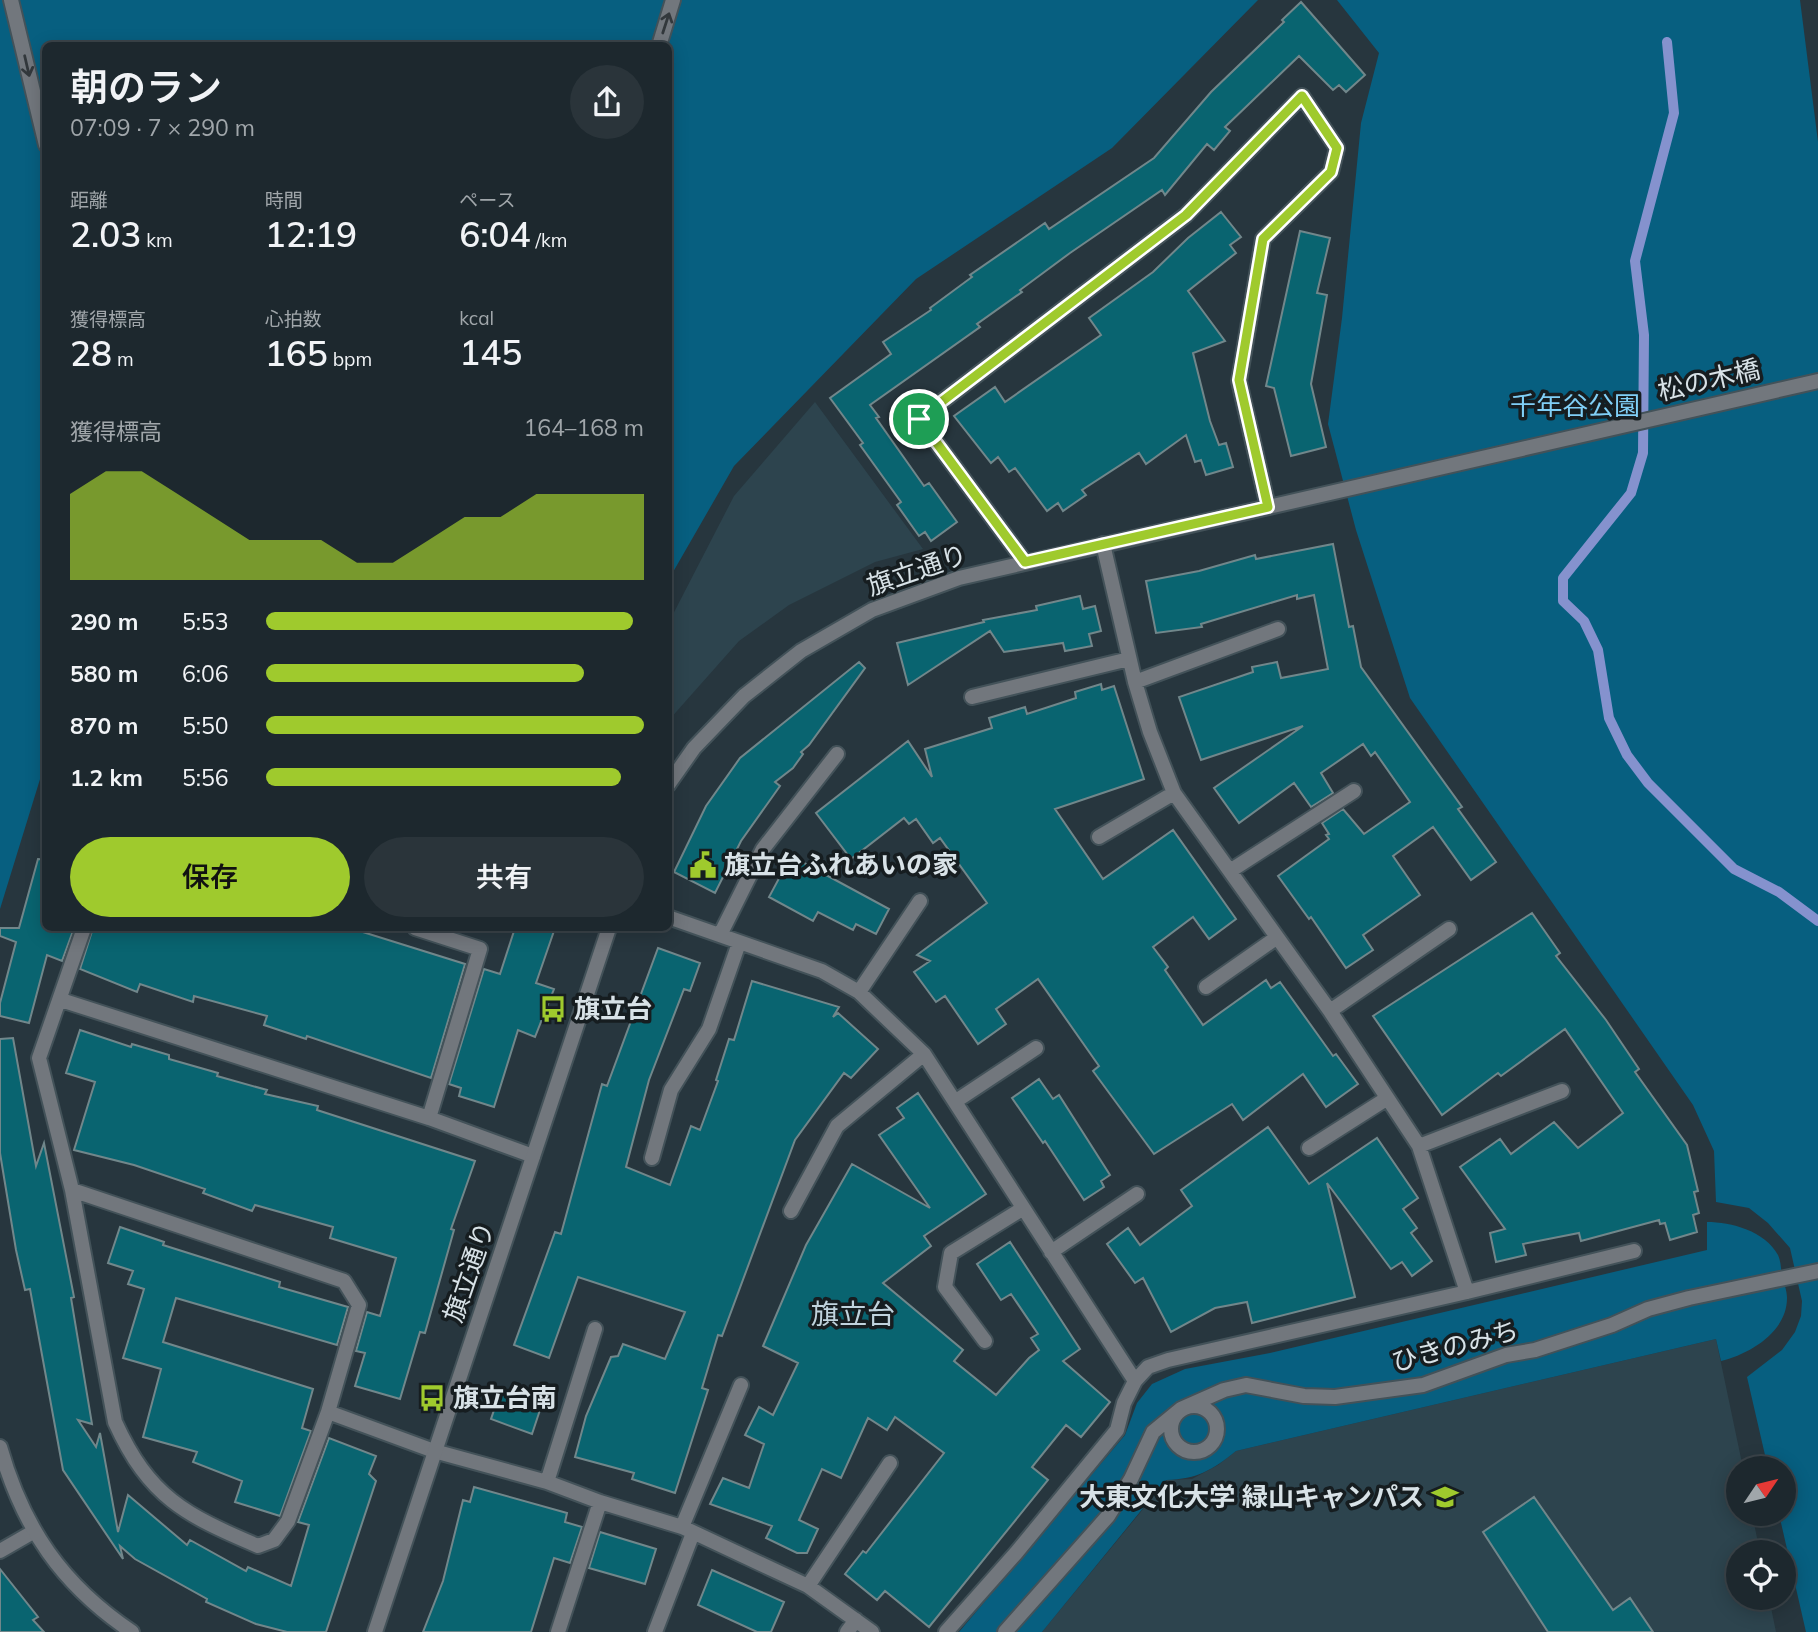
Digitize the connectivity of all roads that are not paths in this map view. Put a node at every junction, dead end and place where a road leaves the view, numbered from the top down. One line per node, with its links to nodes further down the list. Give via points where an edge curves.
1 (11, 0): 4 (street, one-way to 4)
2 (673, 0): 3 (street, one-way to 2)
3 (660, 42)
4 (42, 128)
5 (1818, 380): 6 (street, 松の木橋)
6 (1406, 475): 7 (street, 旗立通り)
7 (1268, 507): 8 (street, 旗立通り); 9 (street, via 1239,380 1263,239 1331,172 1337,148 1302,96 1186,215 919,419)
8 (1103, 544): 9 (street, 旗立通り); 11 (street)
9 (1025, 562): 15 (street, 旗立通り, via 959,578 872,610 801,651 744,696 694,748)
10 (1278, 629): 12 (street)
11 (1129, 659): 12 (street); 13 (street)
12 (1135, 682): 17 (street)
13 (972, 697)
14 (836, 754): 26 (street, via 763,849)
15 (672, 779)
16 (1354, 791): 19 (street)
17 (1174, 793): 18 (street); 19 (street)
18 (1099, 836)
19 (1230, 871): 27 (street)
20 (920, 901): 30 (street)
21 (672, 918): 26 (street)
22 (1449, 929): 32 (street)
23 (83, 931): 31 (street)
24 (424, 931): 38 (street, via 480,949)
25 (608, 931): 41 (street, 旗立通り)
26 (720, 935): 28 (street)
27 (1276, 938): 29 (street); 32 (street)
28 (739, 943): 30 (street, via 822,971); 42 (street, via 709,1029 671,1090)
29 (1206, 987)
30 (859, 992): 34 (street)
31 (61, 1000): 38 (street); 43 (street, via 39,1058)
32 (1330, 1010): 36 (street)
33 (1036, 1048): 37 (street)
34 (923, 1054): 37 (street); 46 (street, via 837,1126)
35 (1562, 1091): 39 (street)
36 (1386, 1099): 39 (street); 40 (street)
37 (956, 1101): 45 (street)
38 (429, 1118): 41 (street)
39 (1419, 1146): 50 (street)
40 (1309, 1148)
41 (533, 1156): 57 (street, 旗立通り)
42 (652, 1158)
43 (72, 1190): 55 (street, via 344,1281 359,1306); 55 (street, via 115,1422 129,1452 155,1488 201,1522 258,1546 274,1540 288,1521)
44 (1137, 1194): 48 (street)
45 (1022, 1209): 48 (street); 52 (street, via 951,1253 945,1287)
46 (791, 1211)
47 (1634, 1251): 50 (street)
48 (1051, 1252): 53 (street)
49 (1818, 1271): 72 (street, ひきのみち, via 1648,1309 1612,1325 1423,1385 1335,1397 1246,1385 1181,1409 1153,1432 1108,1516)
50 (1467, 1292): 53 (street, via 1168,1360 1148,1367)
51 (595, 1329): 59 (street)
52 (985, 1342)
53 (1135, 1381): 71 (street, via 1117,1430)
54 (741, 1385): 61 (street)
55 (328, 1412): 57 (street)
56 (0, 1447): 62 (street)
57 (434, 1451): 59 (street); 67 (street, 旗立通り)
58 (890, 1463): 64 (street)
59 (547, 1482): 60 (street)
60 (600, 1502): 61 (street); 68 (street)
61 (688, 1530): 64 (street); 69 (street)
62 (33, 1532): 63 (street); 66 (street, via 62,1574)
63 (0, 1551)
64 (808, 1586): 65 (street)
65 (852, 1626): 70 (street)
66 (132, 1632)
67 (375, 1632)
68 (558, 1632)
69 (655, 1632)
70 (872, 1632)
71 (946, 1632)
72 (1005, 1632)

